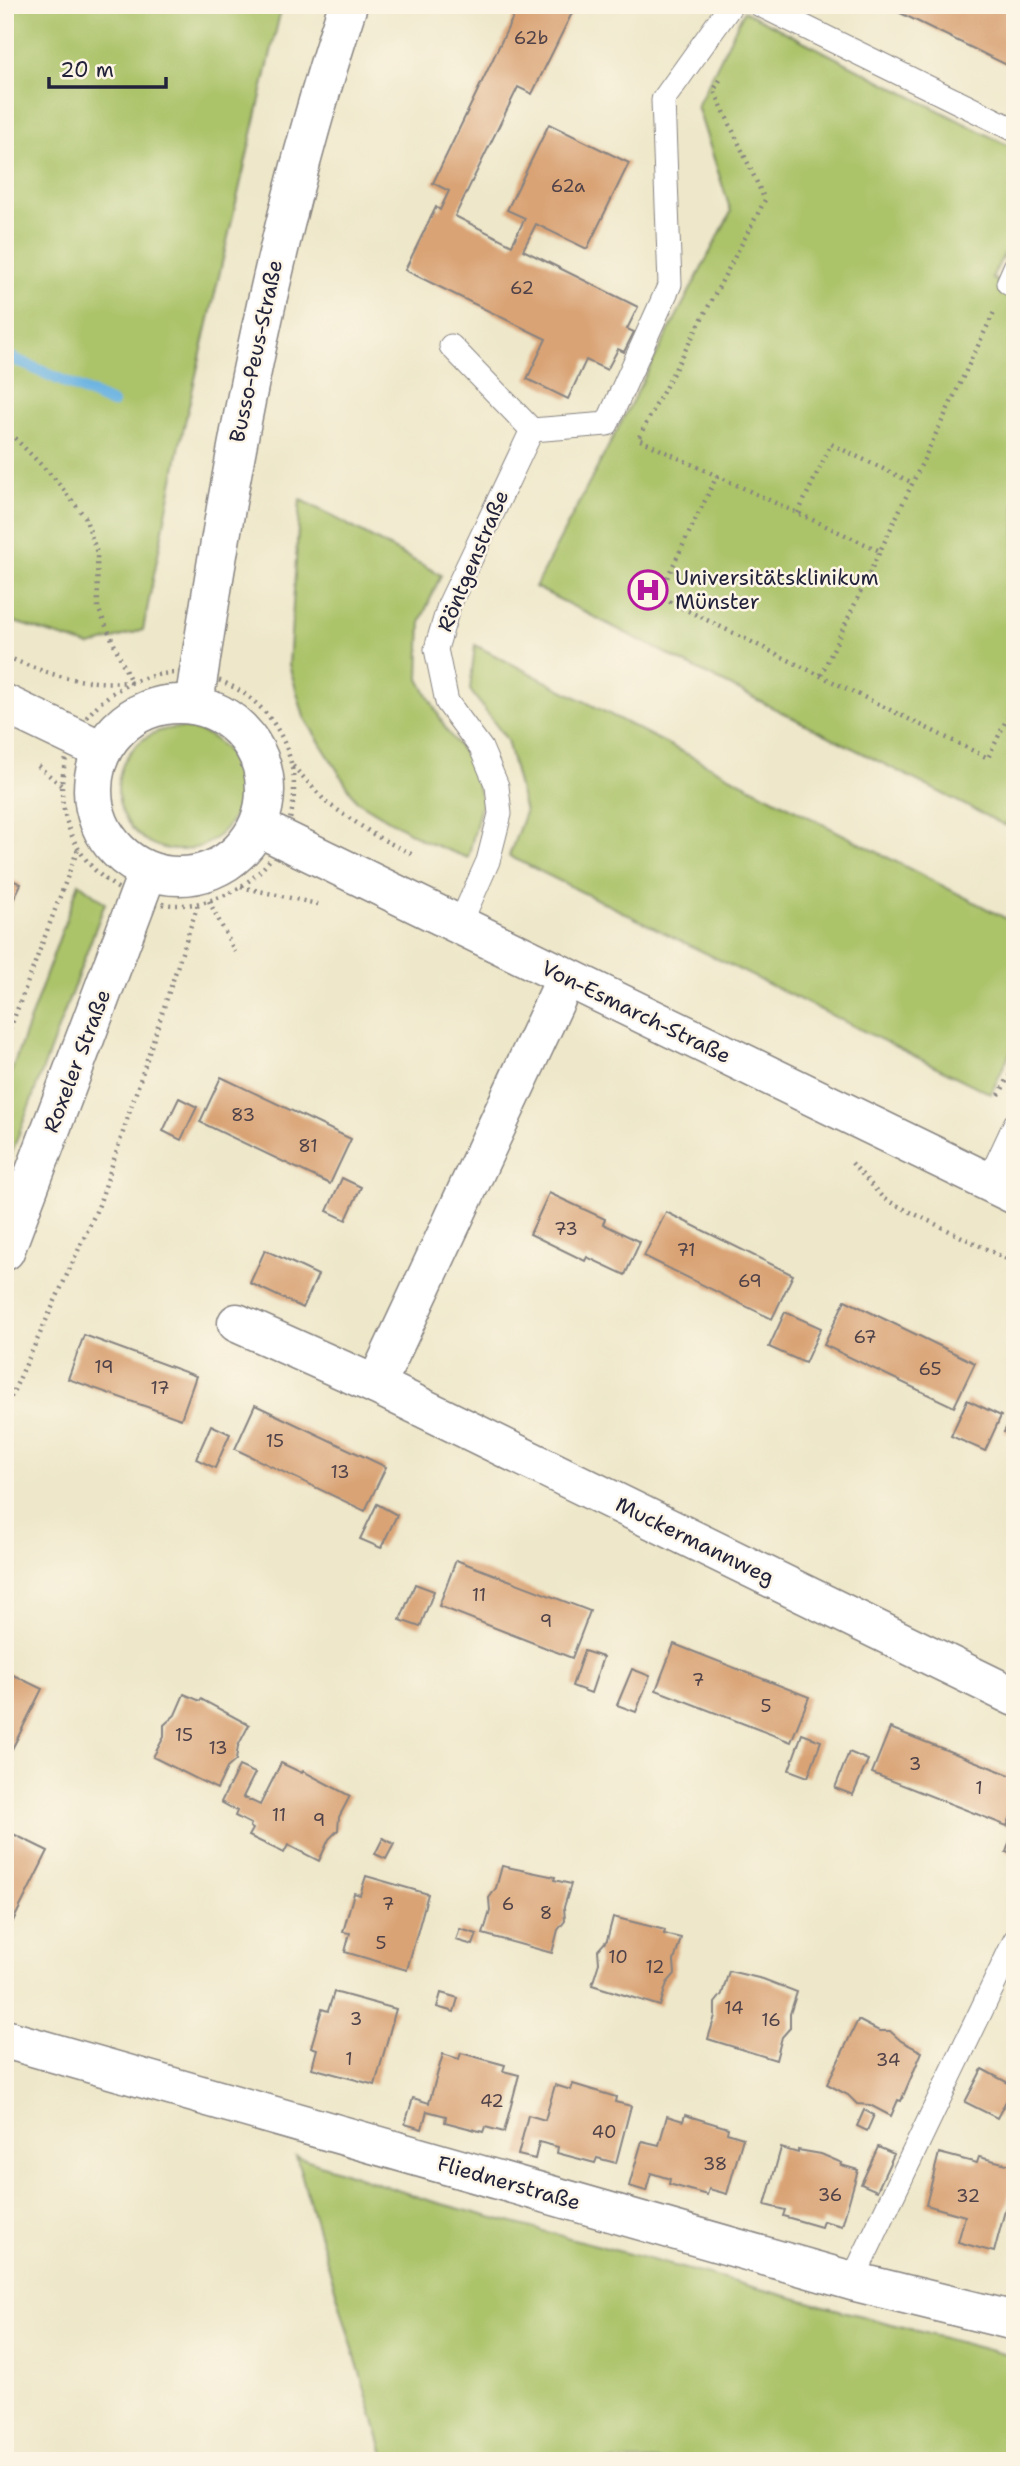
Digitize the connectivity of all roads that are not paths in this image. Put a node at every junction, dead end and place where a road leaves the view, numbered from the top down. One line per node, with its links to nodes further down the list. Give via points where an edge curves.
1 (348, 5): 7 (street, Busso-Peus-Straße, via 302,156 265,301)
2 (731, 5): 6 (lane, via 663,100 670,284 607,424)
3 (760, 5): 4 (lane)
4 (1015, 130)
5 (451, 346): 6 (lane)
6 (532, 430): 12 (lane, Röntgenstraße, via 449,605 436,649 447,702 481,748 497,786 500,814 488,861)
7 (196, 689): 9 (street, via 156,705); 10 (street, via 247,734 261,760)
8 (5, 704): 9 (street)
9 (87, 744): 11 (street, via 100,827)
10 (271, 834): 11 (street, via 206,873); 12 (street, Von-Esmarch-Straße)
11 (143, 885): 16 (street, Roxeler Straße)
12 (459, 926): 13 (street, Von-Esmarch-Straße)
13 (566, 978): 15 (street, Von-Esmarch-Straße); 18 (street)
14 (1015, 1124): 15 (lane)
15 (1001, 1188)
16 (5, 1251)
17 (237, 1324): 18 (street, Muckermannweg)
18 (376, 1385): 19 (street, Muckermannweg)
19 (1015, 1697)
20 (1015, 1940): 22 (lane)
21 (5, 2039): 22 (street, Fliednerstraße)
22 (852, 2281): 23 (street, Fliednerstraße)
23 (1015, 2321)

